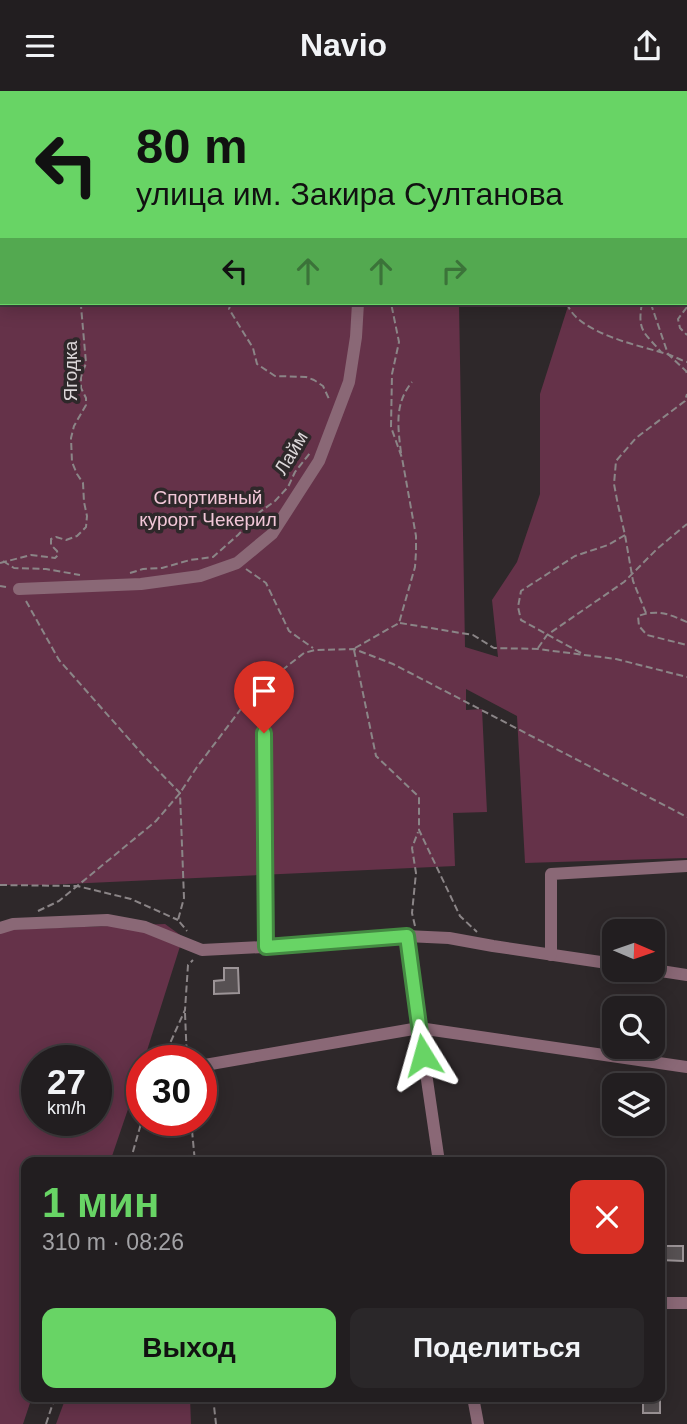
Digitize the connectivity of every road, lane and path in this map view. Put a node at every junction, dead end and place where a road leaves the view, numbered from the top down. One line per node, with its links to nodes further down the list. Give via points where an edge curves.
1 (80, 305): 21 (path, Ягодка, via 86,363 81,389 86,405 71,438 72,462 85,489 86,527 77,537 51,539 58,552 55,558 31,555)
2 (230, 305): 16 (path, via 257,364 275,376 314,380)
3 (358, 305): 22 (street, via 349,382 319,461 272,534)
4 (391, 305): 18 (path, via 399,342 392,374 391,427)
5 (568, 305): 10 (path, via 593,329)
6 (642, 305): 10 (path, via 641,328)
7 (652, 305): 11 (path)
8 (687, 307): 9 (path, via 678,319)
9 (687, 335)
10 (662, 353): 11 (path)
11 (668, 354): 12 (path); 13 (path)
12 (687, 362)
13 (687, 374)
14 (412, 381): 18 (path, via 399,404)
15 (687, 394): 20 (path, via 685,401 636,438 616,461 614,484)
16 (330, 400)
17 (315, 446): 25 (path, Лайм, via 288,487 213,557)
18 (402, 458): 29 (path, via 416,552)
19 (687, 524): 23 (path)
20 (625, 535): 23 (path); 30 (path, via 575,556 521,591 517,607 521,620)
21 (1, 562): 24 (path, via 14,568)
22 (237, 563): 26 (street, via 201,576 141,584); 34 (path, via 266,583 289,631)
23 (633, 573): 27 (path); 30 (path)
24 (79, 575)
25 (122, 575)
26 (19, 590): 39 (path, via 59,660)
27 (646, 613): 28 (path, via 662,612); 31 (path, via 638,615 639,626 647,635)
28 (687, 622)
29 (398, 623): 32 (path); 33 (path, via 473,635 494,648)
30 (547, 635): 33 (path); 35 (path)
31 (687, 645)
32 (354, 649): 34 (path); 40 (path, via 393,664); 41 (path, via 376,756 419,797)
33 (538, 649): 35 (path)
34 (314, 650): 37 (path, via 283,669)
35 (585, 655): 36 (path)
36 (687, 677)
37 (243, 706): 38 (path); 39 (path)
38 (264, 733): 50 (street)
39 (180, 793): 44 (path, via 156,821)
40 (687, 817)
41 (419, 830): 48 (path, via 460,916); 49 (path, via 412,848 416,873)
42 (687, 866): 51 (street, via 551,874)
43 (0, 885): 44 (path)
44 (78, 886): 45 (path); 46 (path, via 131,899)
45 (36, 913)
46 (178, 920)
47 (4, 926): 50 (street, via 107,920 145,927 202,950)
48 (477, 931)
49 (412, 937): 50 (street); 51 (street, via 449,938); 56 (street)
50 (266, 947)
51 (551, 955): 52 (street)
52 (602, 962)
53 (665, 972): 54 (street)
54 (687, 975)
55 (185, 1010): 57 (path)
56 (419, 1028): 58 (street); 59 (street); 64 (street)
57 (186, 1045)
58 (217, 1063)
59 (687, 1067)
60 (137, 1136): 62 (path)
61 (193, 1136): 63 (path)
62 (131, 1157)
63 (195, 1157)
64 (438, 1157)
65 (665, 1303): 66 (street)
66 (687, 1303)
67 (53, 1402): 70 (path)
68 (214, 1402): 71 (path)
69 (474, 1402): 72 (street)
70 (46, 1424)
71 (216, 1424)
72 (478, 1424)

